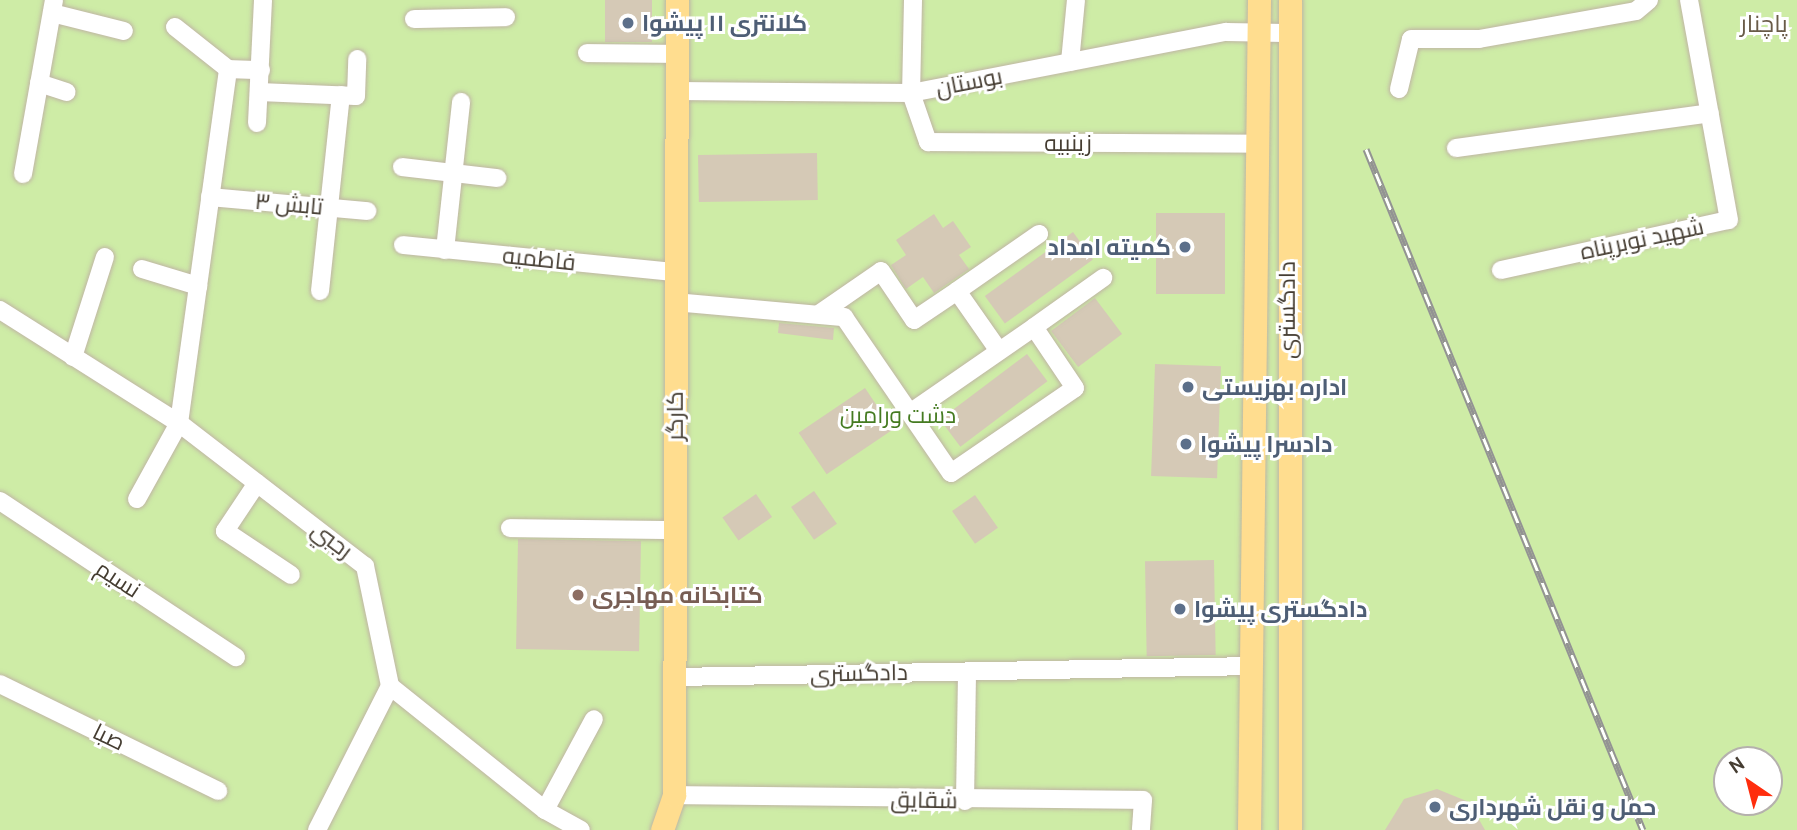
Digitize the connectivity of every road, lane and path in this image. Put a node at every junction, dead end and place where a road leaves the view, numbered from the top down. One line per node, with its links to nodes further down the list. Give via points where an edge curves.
1 (263, 0): 23 (street)
2 (440, 0): 13 (street)
3 (677, 0): 19 (main road, کارگر)
4 (913, 0): 29 (street)
5 (1076, 0): 21 (street)
6 (1259, 0): 16 (main road, دادگستری)
7 (1290, 0): 17 (main road, دادگستری)
8 (1649, 0): 25 (street, via 1636,11 1479,40 1411,39)
9 (1689, 0): 32 (street, شهید نوبرپناه)
10 (53, 6): 15 (street); 24 (street)
11 (506, 17): 13 (street)
12 (414, 19): 13 (street)
13 (439, 19)
14 (175, 27): 22 (street)
15 (124, 31)
16 (1258, 32): 17 (street, بوستان); 21 (street, بوستان); 34 (main road, دادگستری)
17 (1285, 33): 84 (main road, دادگستری)
18 (587, 53): 19 (street)
19 (676, 54): 26 (main road, کارگر)
20 (358, 59): 30 (street, via 356,96)
21 (1070, 62): 29 (street, بوستان)
22 (228, 69): 23 (street); 40 (street)
23 (261, 70): 28 (street)
24 (39, 83): 27 (street); 38 (street)
25 (1399, 89)
26 (676, 91): 29 (street, بوستان); 49 (main road, کارگر)
27 (66, 92)
28 (259, 92): 30 (street); 33 (street)
29 (911, 93): 34 (street, زينبيه, via 929,142)
30 (341, 95): 41 (street)
31 (461, 102): 37 (street)
32 (1710, 113): 35 (street); 48 (street, شهید نوبرپناه, via 1729,220)
33 (257, 123)
34 (1260, 144): 69 (main road, دادگستری)
35 (1456, 149)
36 (402, 167): 37 (street)
37 (454, 173): 39 (street); 45 (street)
38 (23, 174)
39 (497, 178)
40 (210, 197): 41 (street, تابش ۳); 51 (street)
41 (330, 208): 42 (street, تابش ۳); 52 (street)
42 (367, 211)
43 (1039, 234): 53 (street)
44 (403, 245): 45 (street, فاطميه)
45 (445, 250): 49 (street, فاطميه)
46 (105, 257): 59 (street)
47 (142, 269): 51 (street)
48 (1501, 270)
49 (675, 272): 54 (main road, کارگر)
50 (1103, 278): 57 (street)
51 (198, 286): 61 (street)
52 (320, 291)
53 (957, 291): 56 (street, via 914,320 881,271); 58 (street)
54 (675, 302): 56 (street); 66 (main road, کارگر)
55 (0, 310): 59 (street, رجبي)
56 (820, 314): 60 (street, via 844,317)
57 (1034, 327): 58 (street); 60 (street, via 1076,388 951,473)
58 (999, 351): 60 (street)
59 (73, 357): 61 (street, رجبي)
60 (910, 413)
61 (179, 423): 62 (street, رجبي); 63 (street)
62 (257, 483): 67 (street, via 225,531); 73 (street, رجبي, via 365,566)
63 (137, 499)
64 (0, 502): 68 (street, نسيم)
65 (510, 528): 66 (street)
66 (676, 530): 71 (main road, کارگر)
67 (291, 575)
68 (236, 657)
69 (1252, 666): 70 (street, دادگستری); 83 (main road, دادگستری)
70 (967, 672): 71 (street, دادگستری); 77 (street)
71 (676, 677): 76 (main road, کارگر)
72 (0, 684): 75 (street, صبا)
73 (390, 686): 78 (street); 79 (street)
74 (594, 719): 78 (street)
75 (218, 791)
76 (674, 795): 77 (street, شقايق); 81 (main road, کارگر)
77 (965, 801): 82 (street, شقايق, via 1143,800)
78 (545, 810): 80 (street)
79 (317, 830)
80 (581, 830)
81 (662, 830)
82 (1141, 830)
83 (1249, 830)
84 (1290, 830)

